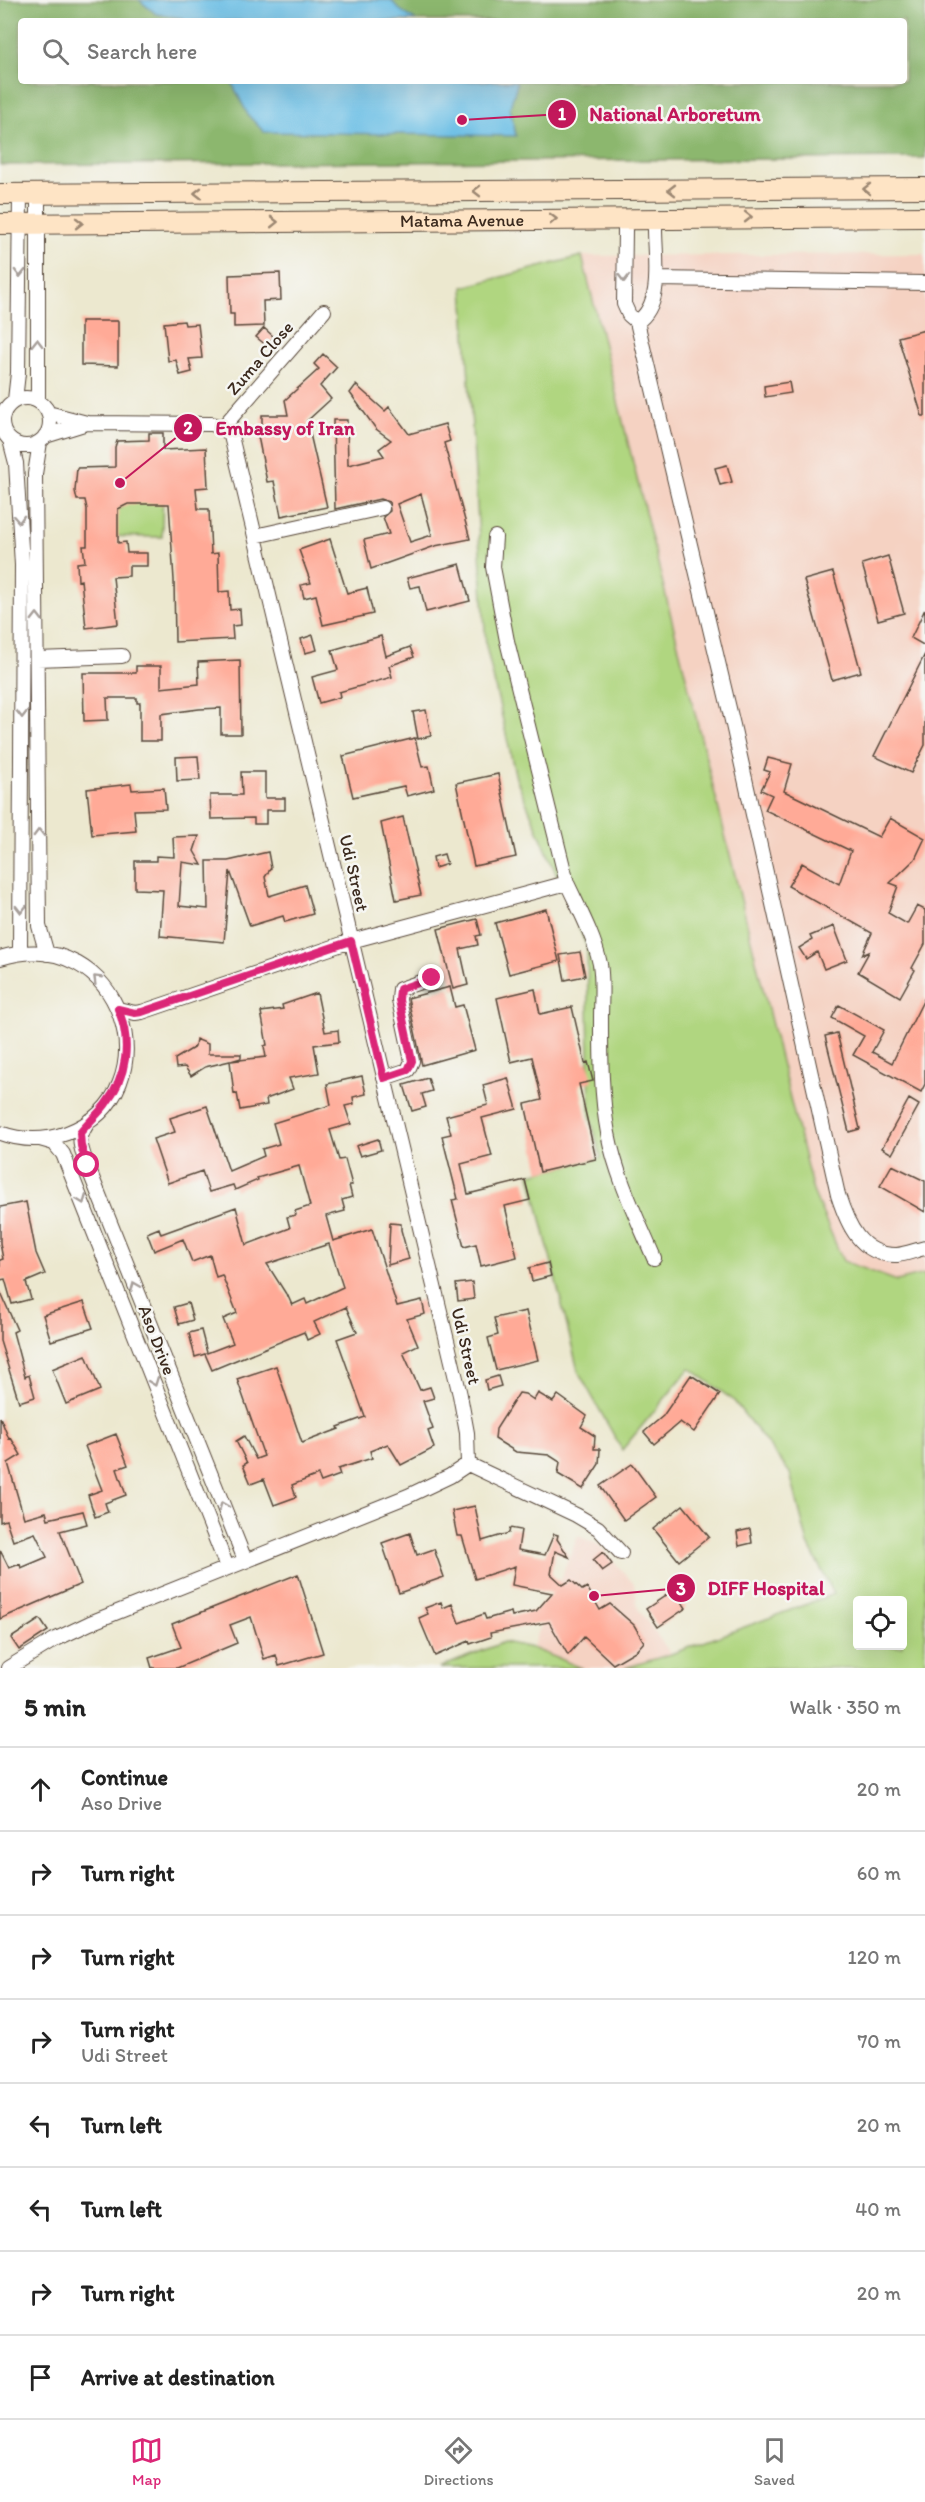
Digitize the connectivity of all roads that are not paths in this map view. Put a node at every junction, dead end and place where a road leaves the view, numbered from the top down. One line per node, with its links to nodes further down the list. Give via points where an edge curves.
1 (925, 188): 2 (main road, Matama Avenue, one-way to 2)
2 (812, 189): 4 (main road, Matama Avenue, one-way to 4); 5 (main road)
3 (0, 194): 4 (main road, Matama Avenue)
4 (29, 194): 8 (street)
5 (812, 217): 6 (main road, Matama Avenue); 8 (main road, Matama Avenue, one-way to 5)
6 (925, 217)
7 (0, 224): 8 (main road, Matama Avenue)
8 (29, 224): 15 (street, one-way to 15); 16 (street, one-way to 8)
9 (655, 229): 11 (street)
10 (625, 230): 14 (street, one-way to 14, via 624,304)
11 (656, 279): 12 (street); 14 (street, via 652,303)
12 (925, 283)
13 (324, 311): 20 (street, Zuma Close)
14 (637, 322): 39 (street, via 733,724 838,1194 847,1222 860,1240 880,1252 896,1255)
15 (15, 400): 16 (street); 17 (street)
16 (38, 401): 18 (street)
17 (2, 412): 21 (street)
18 (48, 413): 19 (street); 22 (street, via 50,421)
19 (87, 423): 20 (street, via 176,422); 22 (street)
20 (223, 428): 24 (street, Udi Street, via 231,436)
21 (5, 436): 22 (street, via 25,446); 30 (street, one-way to 30, via 16,463 22,565)
22 (43, 439): 27 (street, one-way to 22, via 36,474)
23 (382, 508): 24 (street)
24 (255, 536): 29 (street, Udi Street)
25 (495, 537): 28 (street, via 493,567 507,641)
26 (122, 656): 27 (street)
27 (37, 659): 31 (street, one-way to 27, via 39,926)
28 (567, 883): 29 (street); 40 (street, via 600,965 603,1094 608,1134 620,1177)
29 (351, 941): 34 (street, via 142,1012); 35 (street, Udi Street)
30 (20, 953): 31 (street); 32 (street)
31 (47, 954): 34 (street, one-way to 31, via 91,972 75,962)
32 (0, 958)
33 (432, 978): 35 (street, via 400,989 412,1061 408,1070)
34 (118, 1009): 36 (street, via 126,1038 122,1075 114,1093)
35 (384, 1078): 41 (street, Udi Street, via 460,1395)
36 (89, 1121): 38 (street, via 74,1130); 43 (street, Aso Drive, one-way to 36, via 87,1165 80,1133)
37 (0, 1132): 38 (street)
38 (40, 1139): 44 (street, Aso Drive, one-way to 44, via 54,1143 63,1154)
39 (925, 1248)
40 (654, 1258)
41 (468, 1464): 42 (street, via 576,1515 598,1528); 43 (street, via 443,1481)
42 (621, 1553)
43 (245, 1560): 44 (street)
44 (227, 1567): 45 (street, via 90,1623)
45 (8, 1668)

